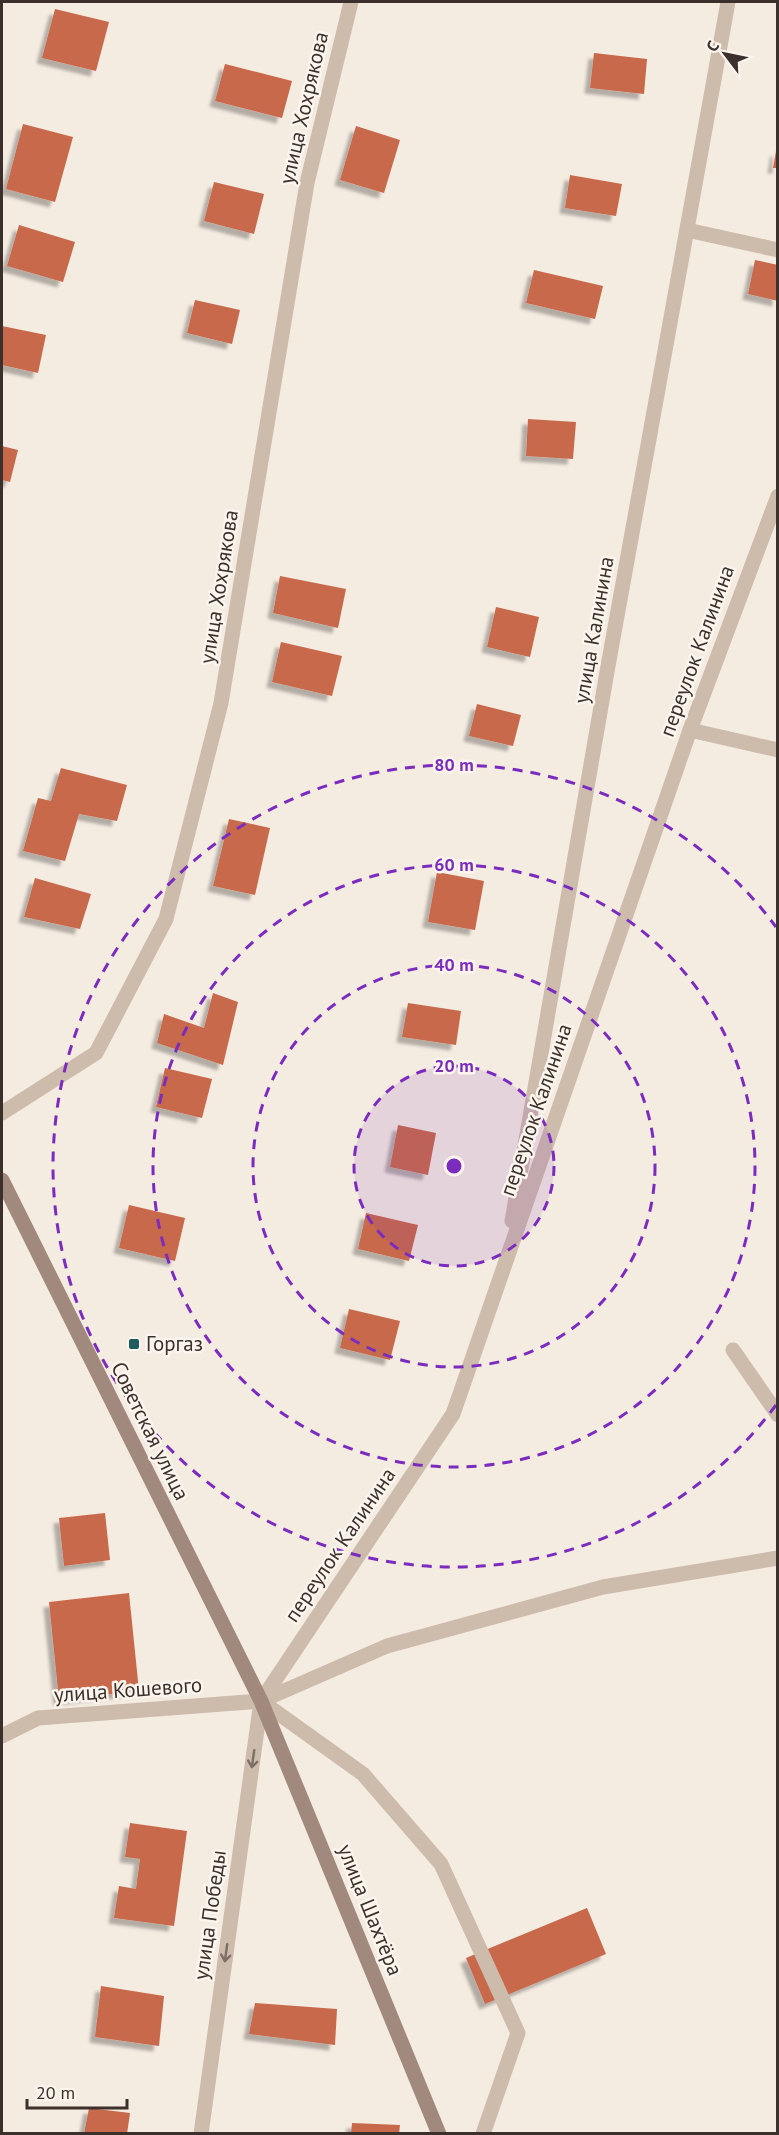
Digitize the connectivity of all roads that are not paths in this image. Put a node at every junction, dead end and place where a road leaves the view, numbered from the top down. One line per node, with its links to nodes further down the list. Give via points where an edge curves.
1 (351, 2): 8 (street, улица Хохрякова, via 307,183 221,703 166,919 96,1053)
2 (728, 2): 3 (street, улица Калинина)
3 (687, 230): 4 (street); 10 (street, улица Калинина)
4 (777, 250)
5 (777, 496): 6 (street, переулок Калинина)
6 (690, 730): 7 (street); 10 (street, переулок Калинина)
7 (777, 750)
8 (2, 1113)
9 (2, 1180): 14 (street, Советская улица)
10 (504, 1266): 14 (street, переулок Калинина, via 453,1414)
11 (733, 1350): 12 (street)
12 (777, 1415)
13 (777, 1558): 14 (street, улица Кошевого, via 603,1587 387,1646)
14 (261, 1701): 15 (street, улица Кошевого, via 38,1718); 16 (street, улица Победы, one-way to 16); 17 (street, улица Шахтёра); 18 (street, via 363,1774 441,1864 518,2033)
15 (2, 1736)
16 (201, 2133)
17 (439, 2133)
18 (483, 2133)

